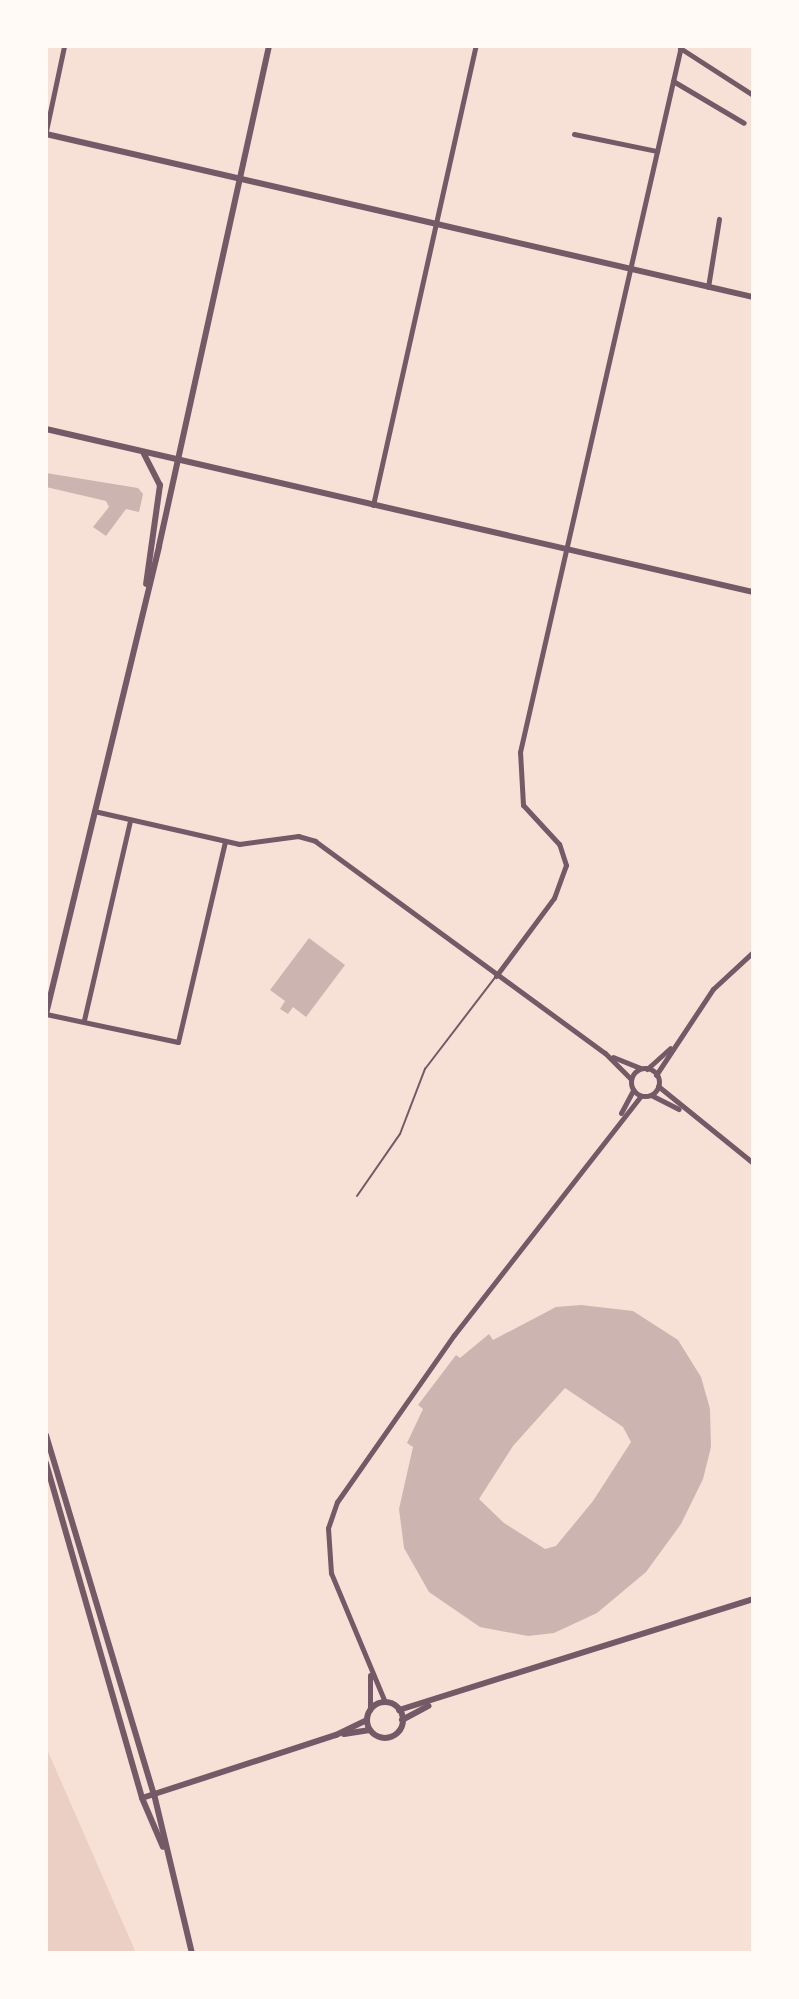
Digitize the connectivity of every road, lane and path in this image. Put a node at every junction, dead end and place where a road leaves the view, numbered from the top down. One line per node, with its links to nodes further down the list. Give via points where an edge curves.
1 (64, 46): 8 (street)
2 (269, 46): 11 (street)
3 (476, 46): 13 (street)
4 (680, 47): 5 (street); 6 (street)
5 (673, 81): 7 (street); 10 (street)
6 (753, 95)
7 (744, 123)
8 (46, 133): 11 (street)
9 (574, 134): 10 (street)
10 (657, 151): 14 (street)
11 (236, 180): 13 (street); 19 (street)
12 (719, 219): 15 (street)
13 (434, 225): 14 (street); 20 (street)
14 (630, 269): 15 (street); 21 (street)
15 (708, 287): 16 (street)
16 (753, 297)
17 (46, 429): 18 (street)
18 (144, 454): 19 (street); 22 (street, via 160,485)
19 (177, 461): 20 (street); 22 (street)
20 (373, 505): 21 (street)
21 (566, 549): 23 (street); 28 (street, via 519,770 526,813 559,844 566,865 554,898)
22 (146, 591): 24 (street)
23 (753, 592)
24 (93, 811): 25 (street); 29 (street)
25 (130, 821): 26 (street); 30 (street)
26 (225, 841): 28 (street, via 248,845 298,836 315,841); 30 (street, via 178,1042)
27 (753, 952): 31 (street, via 713,989)
28 (496, 976): 32 (street); 43 (lane, via 425,1069 400,1134)
29 (46, 1014): 30 (street)
30 (84, 1020)
31 (674, 1045): 33 (street); 34 (street)
32 (605, 1053): 33 (street); 35 (street)
33 (644, 1069): 34 (street); 35 (street)
34 (656, 1075): 36 (street)
35 (631, 1079): 37 (street)
36 (658, 1086): 38 (street); 40 (street)
37 (633, 1090): 39 (street); 41 (street)
38 (651, 1095): 39 (street); 40 (street)
39 (641, 1096): 41 (street)
40 (687, 1113): 42 (street)
41 (619, 1118): 49 (street, via 454,1335 337,1502 328,1528 331,1573)
42 (753, 1163)
43 (357, 1196)
44 (46, 1435): 47 (street)
45 (46, 1463): 48 (street)
46 (753, 1599): 51 (street)
47 (105, 1634): 48 (street); 58 (street)
48 (96, 1636): 59 (street)
49 (370, 1674): 50 (street); 52 (street)
50 (385, 1702): 52 (street); 53 (street)
51 (435, 1702): 53 (street); 55 (street)
52 (370, 1710): 54 (street)
53 (399, 1710): 55 (street)
54 (367, 1720): 56 (street); 57 (street)
55 (402, 1720): 56 (street, via 390,1737)
56 (370, 1730): 57 (street)
57 (336, 1735): 58 (street)
58 (154, 1794): 59 (street); 60 (street)
59 (142, 1798): 60 (street)
60 (163, 1847): 61 (street)
61 (192, 1953)

